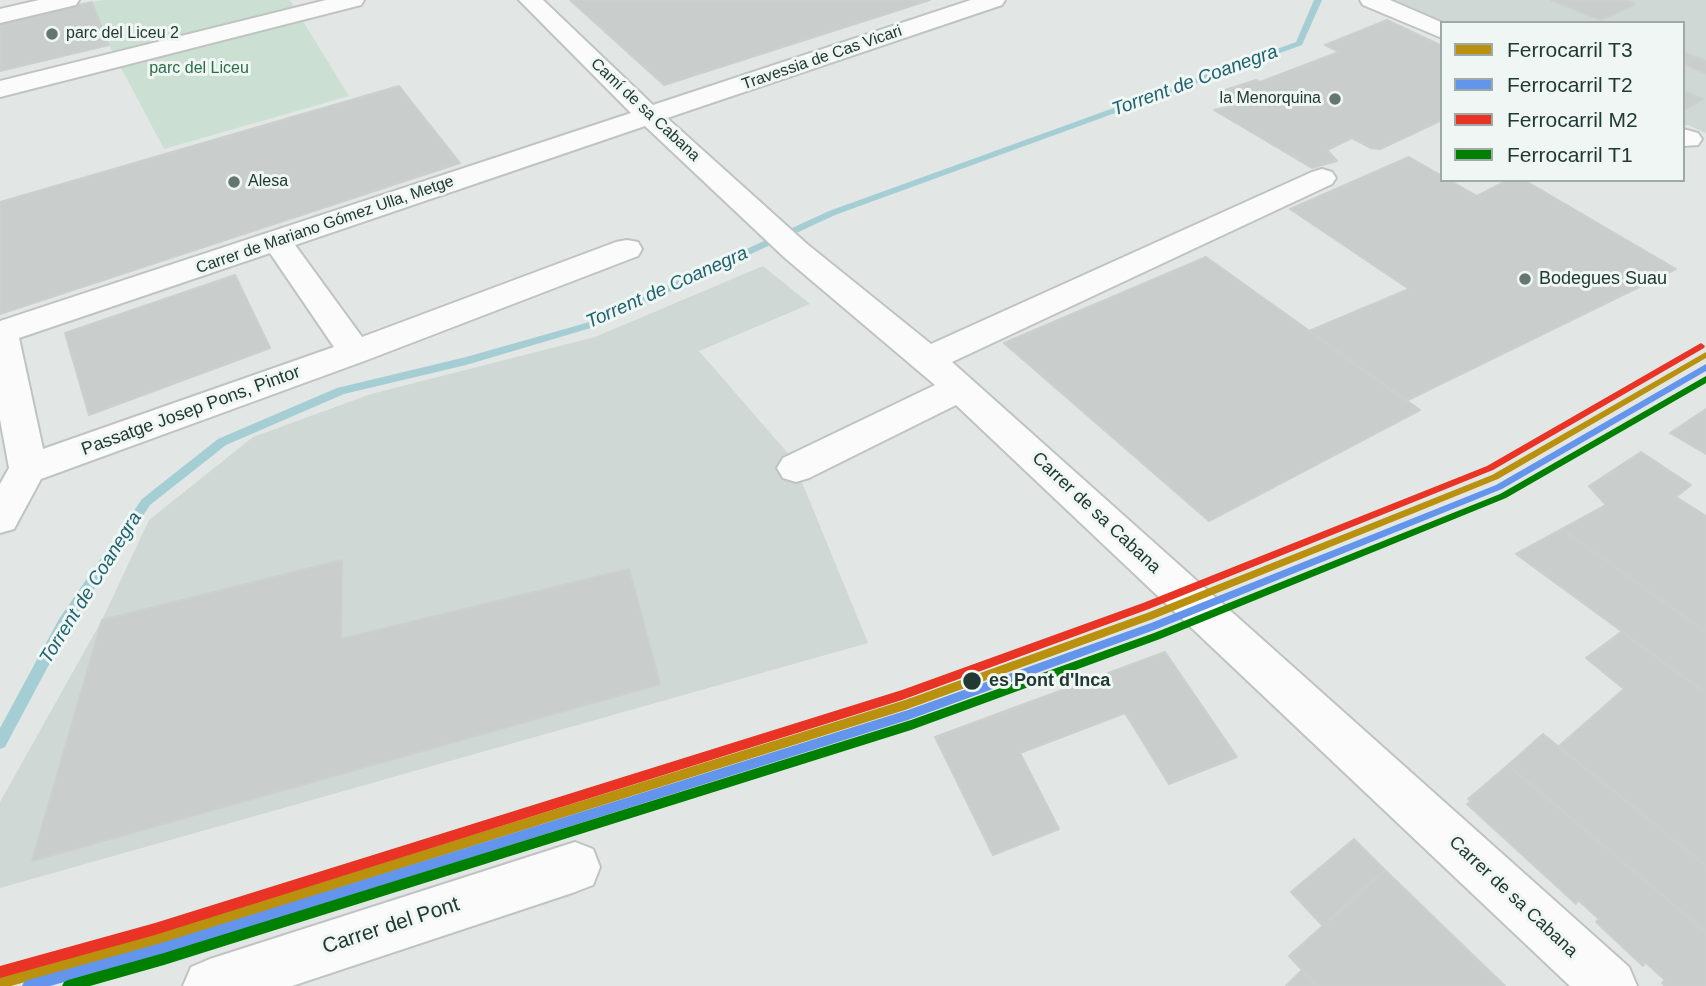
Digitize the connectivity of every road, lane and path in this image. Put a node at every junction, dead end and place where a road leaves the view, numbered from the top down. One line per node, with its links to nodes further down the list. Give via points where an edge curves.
1 (68, 0): 6 (street)
2 (353, 0): 8 (street)
3 (530, 0): 9 (street, Camí de sa Cabana)
4 (994, 0): 9 (street, Travessia de Cas Vicari)
5 (1371, 0): 7 (street)
6 (0, 16)
7 (1440, 30)
8 (0, 89)
9 (649, 116): 11 (street, Camí de sa Cabana); 12 (street, Carrer de Mariano Gómez Ulla, Metge)
10 (1322, 178): 16 (street)
11 (761, 218): 16 (street, Carrer de sa Cabana)
12 (277, 241): 14 (street, Carrer de Mariano Gómez Ulla, Metge); 15 (street)
13 (627, 248): 15 (street, Passatge Josep Pons, Pintor)
14 (0, 333): 18 (street, Carrer de Mariano Gómez Ulla, Metge)
15 (355, 352): 18 (street, Passatge Josep Pons, Pintor)
16 (944, 373): 17 (street); 22 (street, Carrer de sa Cabana)
17 (796, 468)
18 (28, 469): 19 (street)
19 (0, 518)
20 (575, 867): 21 (street, Carrer del Pont)
21 (210, 986)
22 (1610, 986)

